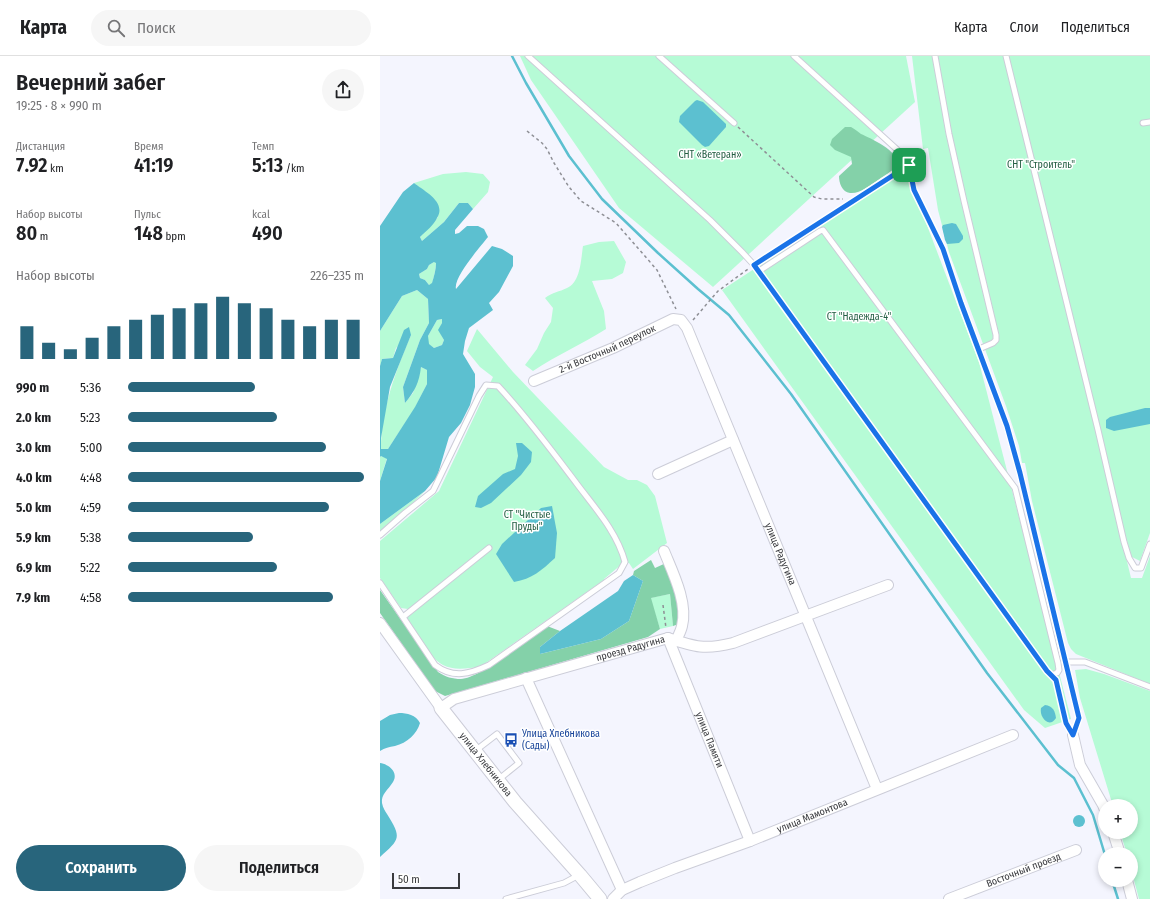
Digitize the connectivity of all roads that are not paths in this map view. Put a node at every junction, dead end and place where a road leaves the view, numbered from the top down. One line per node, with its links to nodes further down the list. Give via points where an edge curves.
1 (528, 56): 10 (lane, via 710,220)
2 (659, 56): 7 (lane)
3 (794, 56): 9 (lane, via 902,154)
4 (935, 56): 13 (lane, via 953,154 996,335 993,343)
5 (1006, 56): 18 (lane, via 1124,542 1135,568 1141,568)
6 (1150, 122): 8 (lane)
7 (734, 123)
8 (1143, 123)
9 (909, 165): 10 (lane); 13 (lane, via 914,190 943,249)
10 (754, 265): 11 (lane)
11 (759, 271): 28 (lane); 28 (lane, via 823,230 1015,488 1058,663 1059,670)
12 (684, 324): 14 (street, 2-й Восточный переулок, via 673,319 613,348); 15 (street, улица Радугина)
13 (979, 349): 27 (lane, via 1007,426)
14 (534, 381)
15 (733, 440): 16 (street); 24 (street, улица Радугина)
16 (658, 474)
17 (380, 535): 23 (lane, via 434,491 486,385 498,386 513,403 592,504 622,549 625,562 619,573 489,665 476,671 465,674 444,672 436,665)
18 (1150, 544)
19 (488, 548): 23 (lane)
20 (664, 552): 26 (street, via 676,580 683,616 682,626)
21 (380, 583): 23 (lane)
22 (888, 585): 24 (street, проезд Радугина)
23 (403, 617)
24 (805, 617): 26 (street, проезд Радугина, via 716,647 704,647); 36 (street, улица Радугина)
25 (380, 623): 31 (street, улица Хлебникова)
26 (672, 639): 29 (street, проезд Радугина); 38 (street, улица Памяти)
27 (1066, 662): 30 (lane, via 1085,662); 33 (lane, via 1079,718)
28 (1051, 675): 33 (lane, via 1058,686 1066,723)
29 (526, 678): 31 (street, проезд Радугина, via 454,699); 42 (street)
30 (1150, 688)
31 (441, 708): 34 (street, улица Хлебникова)
32 (1013, 735): 36 (street, улица Мамонтова)
33 (1073, 735): 37 (street, via 1080,765)
34 (474, 752): 35 (street, улица Хлебникова); 35 (lane, via 497,734 519,763)
35 (498, 780): 40 (street, улица Хлебникова)
36 (877, 789): 38 (street, улица Мамонтова)
37 (1100, 799)
38 (750, 841): 42 (street, улица Мамонтова)
39 (1076, 850): 46 (street, Восточный проезд)
40 (580, 875): 43 (lane, via 564,883); 44 (street, улица Хлебникова)
41 (1129, 887): 47 (street)
42 (622, 890): 45 (street, улица Мамонтова)
43 (506, 899)
44 (600, 899)
45 (613, 899)
46 (949, 899)
47 (1132, 899)

